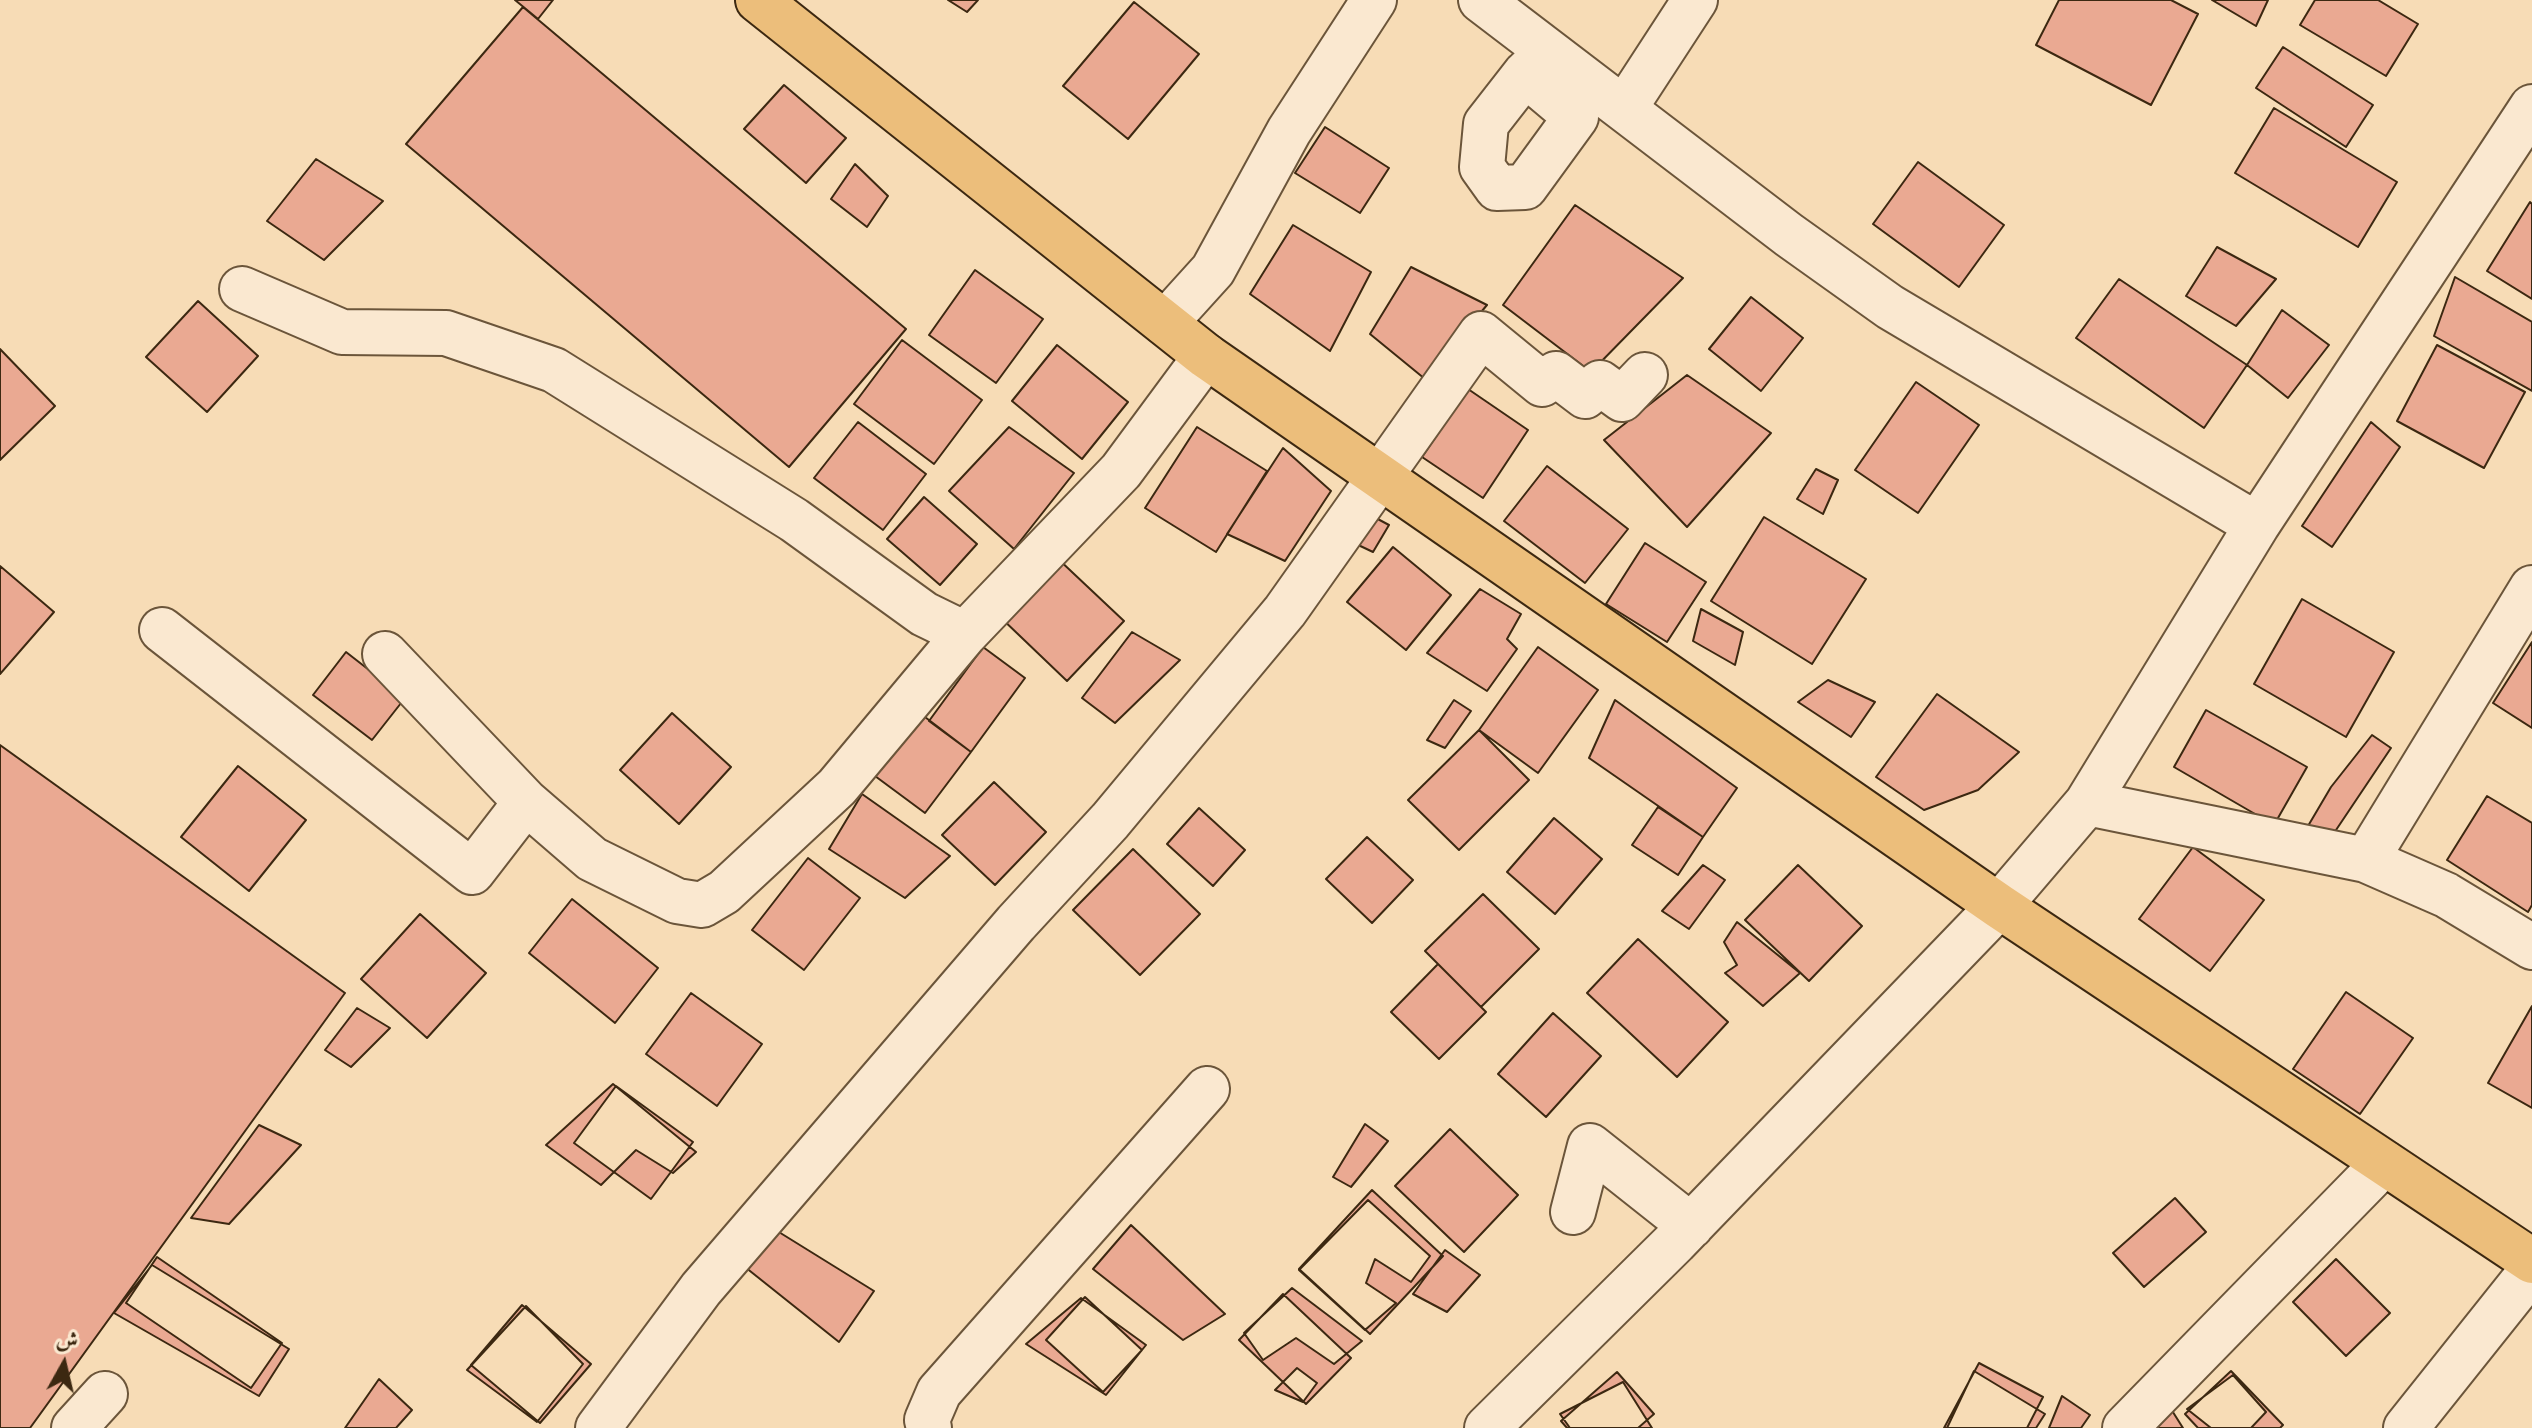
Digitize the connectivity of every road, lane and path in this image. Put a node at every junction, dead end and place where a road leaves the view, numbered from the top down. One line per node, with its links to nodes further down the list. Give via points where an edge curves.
1 (758, 0): 8 (main road)
2 (1374, 0): 8 (street, via 1289,131 1213,270)
3 (1481, 0): 6 (street, via 1537,63)
4 (1695, 0): 6 (street)
5 (2532, 107): 12 (street)
6 (1624, 109): 12 (street, via 1890,307)
7 (242, 289): 15 (street, via 342,332 446,333 554,370 794,520 924,614)
8 (1165, 323): 9 (main road)
9 (1206, 356): 11 (main road); 15 (street, via 1121,471)
10 (1645, 375): 11 (street, via 1622,399 1600,383 1585,396 1556,374 1542,384 1481,334)
11 (1378, 475): 20 (main road); 30 (street, via 1285,611 1110,821 701,1289)
12 (2257, 525): 18 (street)
13 (2532, 588): 19 (street)
14 (162, 630): 17 (street, via 472,872)
15 (965, 634): 17 (street, via 837,787 724,892 702,905 677,901 592,859)
16 (385, 654): 17 (street)
17 (526, 802)
18 (2087, 803): 19 (street); 20 (street)
19 (2366, 860): 21 (street, via 2446,895)
20 (1999, 906): 23 (main road); 25 (street)
21 (2532, 947)
22 (1207, 1089): 31 (street, via 939,1392 927,1420)
23 (2384, 1163): 26 (main road); 33 (street)
24 (1573, 1212): 25 (street, via 1590,1146)
25 (1691, 1226): 32 (street)
26 (2532, 1261)
27 (2532, 1270): 34 (street)
28 (105, 1394): 29 (street)
29 (74, 1428)
30 (598, 1428)
31 (929, 1428)
32 (1487, 1428)
33 (2125, 1428)
34 (2406, 1428)

